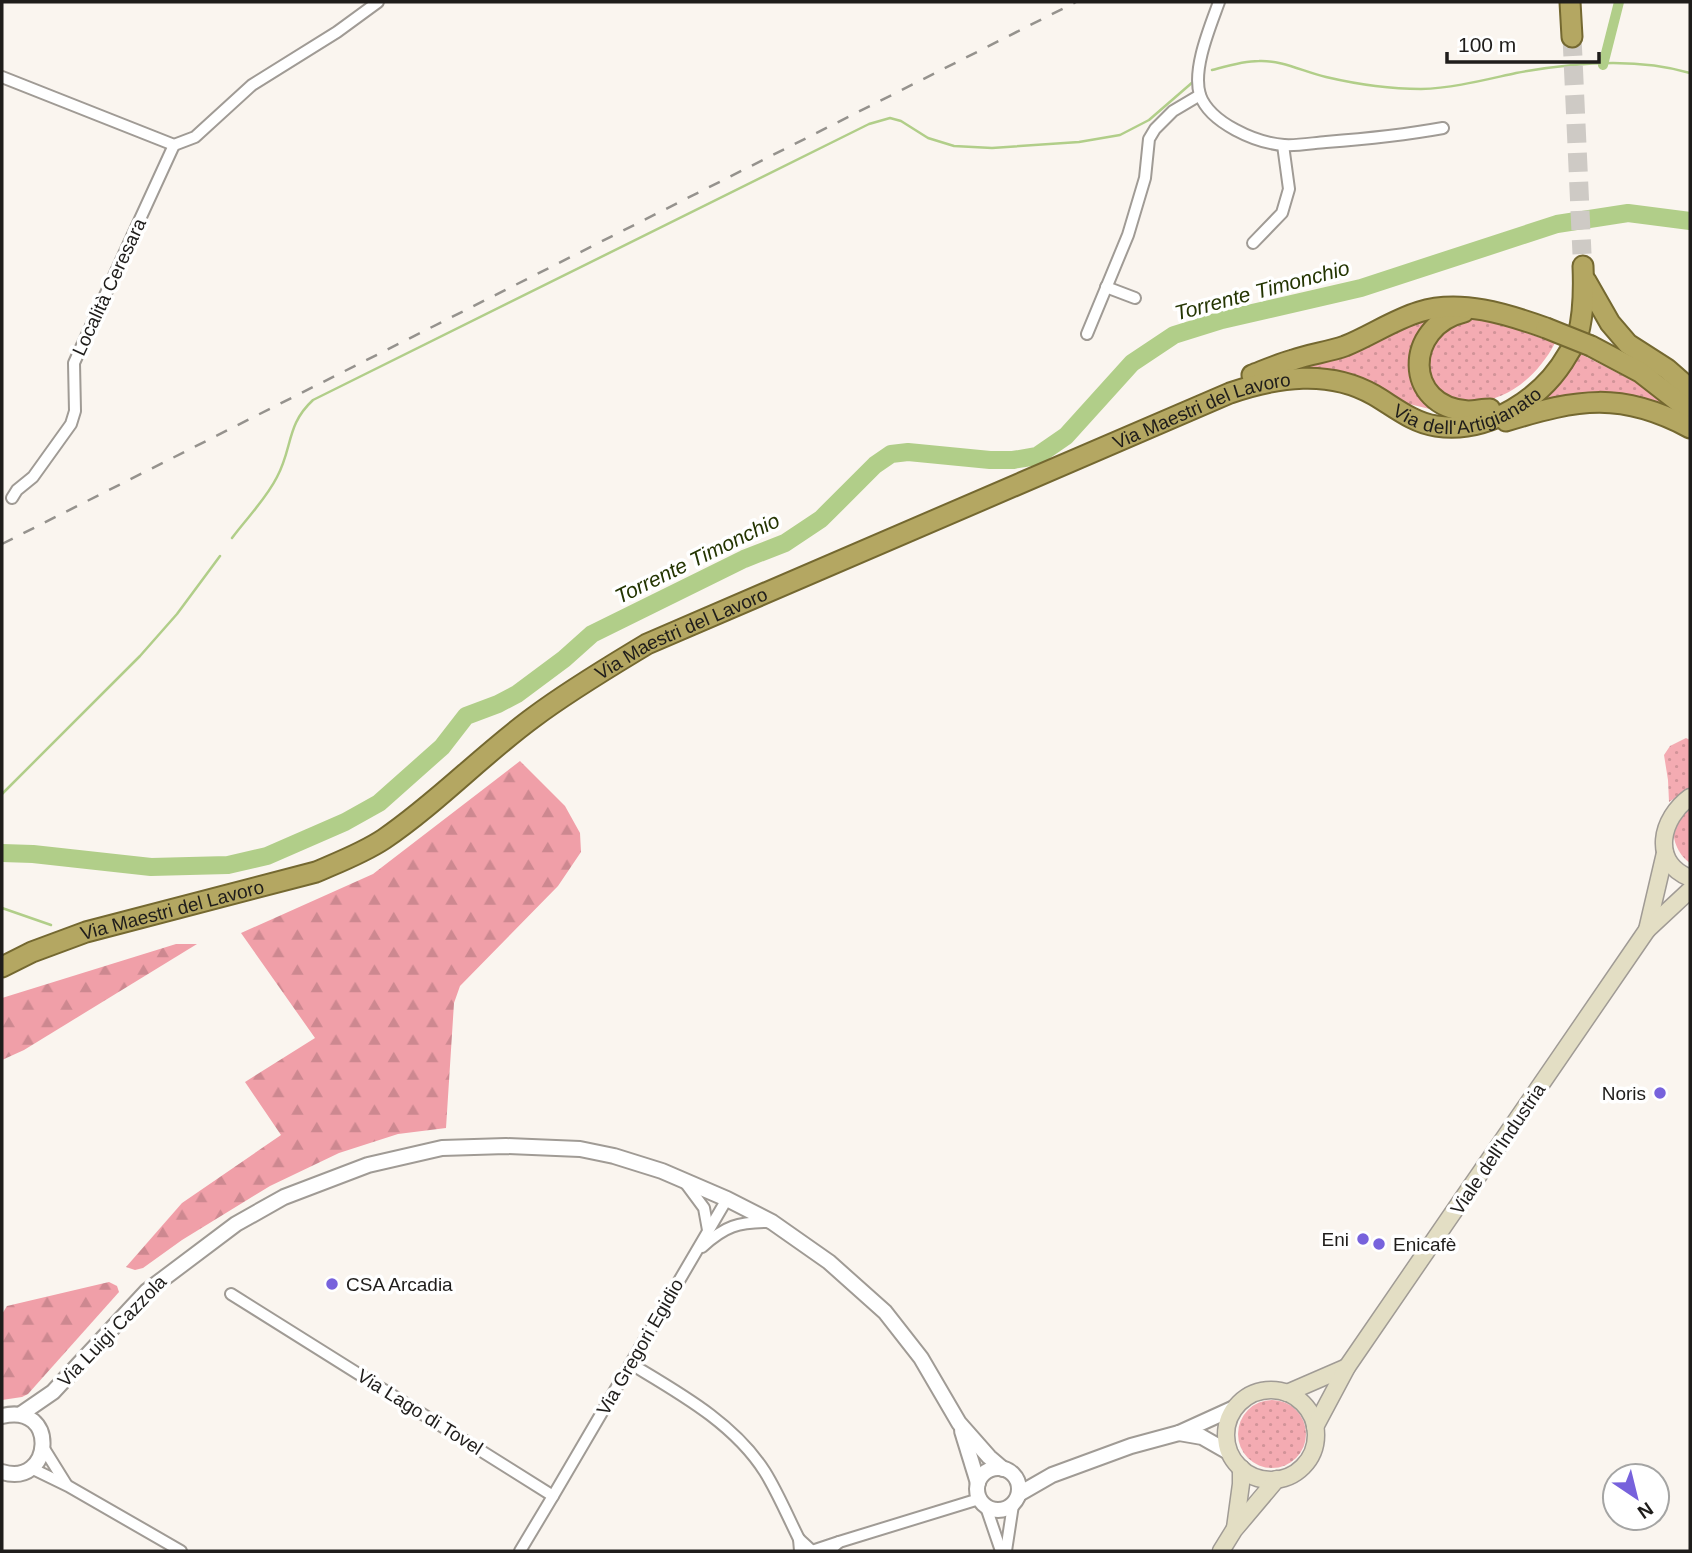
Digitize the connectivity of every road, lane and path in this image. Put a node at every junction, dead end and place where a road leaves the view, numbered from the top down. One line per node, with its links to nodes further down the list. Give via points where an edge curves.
1 (378, 2): 8 (street, via 252,85 195,137)
2 (1219, 2): 6 (street, via 1205,42)
3 (1570, 2): 4 (highway)
4 (1572, 37)
5 (2, 76): 8 (street)
6 (1200, 85): 9 (street, via 1217,120); 12 (street, via 1149,139 1139,201)
7 (1443, 128): 9 (street, via 1394,137)
8 (174, 145): 23 (street, Località Ceresara, via 74,363 71,424)
9 (1283, 145): 10 (street, via 1289,189 1282,214)
10 (1253, 243)
11 (1583, 265): 16 (highway, via 1610,323 1628,344); 18 (highway, Via dell'Artigianato, via 1572,321 1550,366 1531,386); 20 (highway, Via dell'Artigianato, via 1584,301 1577,338 1557,373 1538,393 1499,416 1476,424)
12 (1107, 287): 13 (street); 15 (street)
13 (1135, 298)
14 (1475, 309): 18 (highway, via 1443,320 1427,335 1418,368 1425,388 1437,400 1467,411); 19 (highway, bridge, via 1519,318 1591,346 1640,372); 22 (highway, via 1420,311 1360,340 1254,374)
15 (1087, 334)
16 (1690, 388)
17 (1391, 406): 18 (highway, Via dell'Artigianato, via 1448,418); 20 (highway, Via dell'Artigianato); 22 (highway, Via Maestri del Lavoro, via 1330,379 1281,379 1230,393)
18 (1490, 409)
19 (1690, 411)
20 (1436, 426): 21 (highway, via 1469,430 1579,403 1613,402 1645,407)
21 (1690, 428)
22 (1133, 435): 29 (highway, Via Maestri del Lavoro, via 648,644 533,718 409,821 348,858 316,872 86,932)
23 (12, 498)
24 (1690, 797): 25 (main road, Viale dell'Industria, via 1665,826)
25 (1665, 853): 26 (main road, via 1677,870); 28 (main road, Viale dell'Industria)
26 (1690, 878)
27 (1690, 890): 28 (main road, Viale dell'Industria)
28 (1647, 930): 37 (main road, Viale dell'Industria)
29 (2, 967)
30 (683, 1180): 31 (street, Via Luigi Cazzola); 33 (street, via 704,1208); 38 (street, Via Luigi Cazzola, via 580,1149 442,1148 368,1166 284,1197 236,1224 147,1291)
31 (727, 1199): 32 (street, Via Luigi Cazzola); 33 (street, Via Gregori Egidio)
32 (772, 1222): 34 (street, via 735,1224); 43 (street, Via Luigi Cazzola, via 830,1262 885,1312 912,1345)
33 (708, 1230): 34 (street, Via Gregori Egidio)
34 (695, 1254): 36 (street, Via Gregori Egidio)
35 (231, 1294): 57 (street, Via Lago di Tovel)
36 (631, 1364): 57 (street, Via Gregori Egidio); 62 (street, via 687,1398 744,1446 764,1470)
37 (1347, 1367): 39 (main road); 44 (main road, Viale dell'Industria)
38 (53, 1392): 41 (street, Via Luigi Cazzola); 45 (street, Via Luigi Cazzola)
39 (1287, 1393): 40 (main road, via 1252,1394); 44 (main road, via 1310,1412)
40 (1234, 1408): 46 (street); 48 (main road, via 1226,1430)
41 (21, 1414): 42 (street, Via Luigi Cazzola); 45 (street)
42 (2, 1416)
43 (959, 1423): 51 (street, Via Luigi Cazzola); 55 (street, Via Luigi Cazzola)
44 (1315, 1427): 54 (main road, Viale dell'Industria, via 1307,1461)
45 (39, 1428): 47 (street)
46 (1179, 1433): 48 (street, via 1202,1437); 53 (street)
47 (43, 1447): 49 (street); 56 (street)
48 (1230, 1453): 50 (main road)
49 (31, 1468): 52 (street); 56 (street)
50 (1241, 1468): 54 (main road, via 1258,1477); 60 (main road, Viale dell'Industria)
51 (1009, 1472): 53 (street); 55 (street, via 991,1470); 58 (street, via 1020,1488)
52 (4, 1473)
53 (1052, 1475): 58 (street)
54 (1277, 1479): 60 (main road, Viale dell'Industria)
55 (978, 1483): 59 (street)
56 (68, 1486): 63 (street)
57 (553, 1496): 64 (street)
58 (1016, 1500): 59 (street, via 997,1511); 67 (street)
59 (983, 1503): 61 (street); 67 (street)
60 (1234, 1530): 68 (main road, Viale dell'Industria)
61 (839, 1542): 65 (street); 66 (street)
62 (801, 1547): 65 (street)
63 (181, 1551)
64 (520, 1551)
65 (812, 1551)
66 (829, 1551)
67 (1004, 1551)
68 (1221, 1551)

